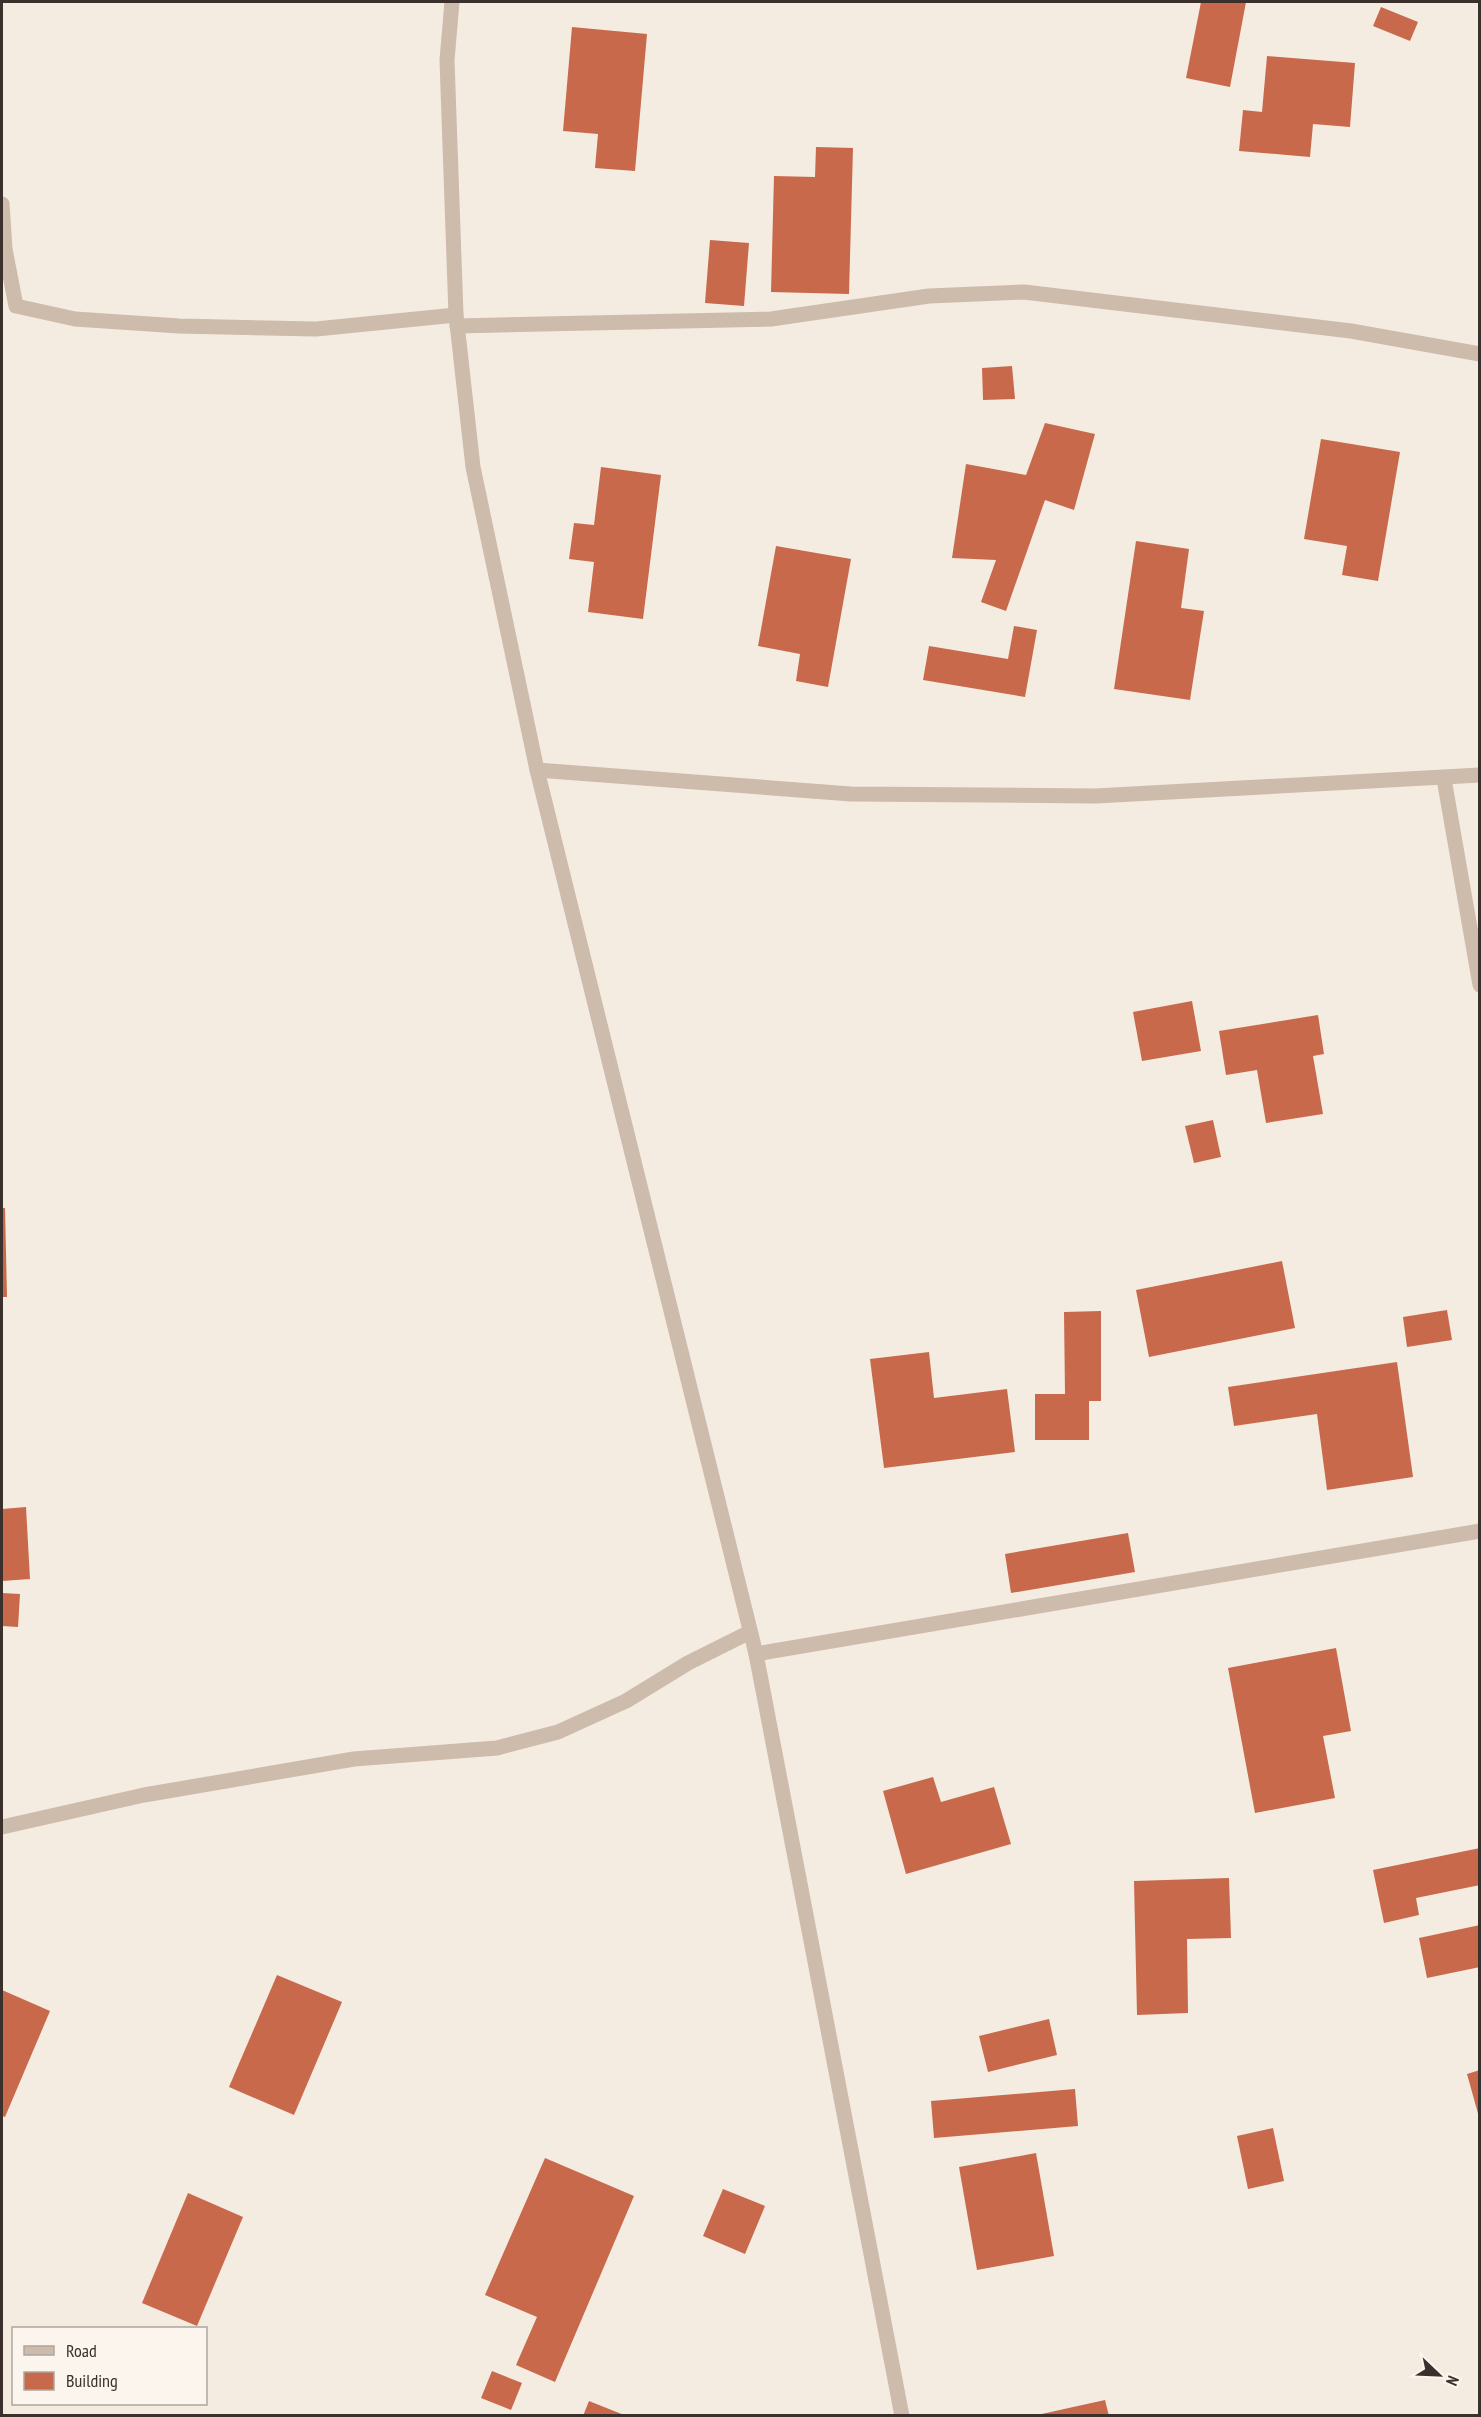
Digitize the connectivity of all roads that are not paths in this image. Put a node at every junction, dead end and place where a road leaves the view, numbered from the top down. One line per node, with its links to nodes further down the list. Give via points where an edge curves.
1 (452, 2): 4 (street, via 447,60)
2 (2, 204): 3 (street)
3 (9, 305): 4 (street, via 75,319 179,326 316,328)
4 (456, 320): 5 (street, via 771,319 929,296 1024,292 1351,331); 6 (street, via 473,467)
5 (1479, 354)
6 (537, 770): 8 (street, via 874,794 1096,796); 11 (street)
7 (1479, 775): 8 (street)
8 (1444, 779): 9 (street)
9 (1479, 985)
10 (1479, 1531): 12 (street)
11 (750, 1632): 12 (street); 13 (street, via 688,1663 626,1701 558,1732 497,1748 354,1759 144,1795)
12 (756, 1654): 14 (street)
13 (2, 1827)
14 (902, 2415)

